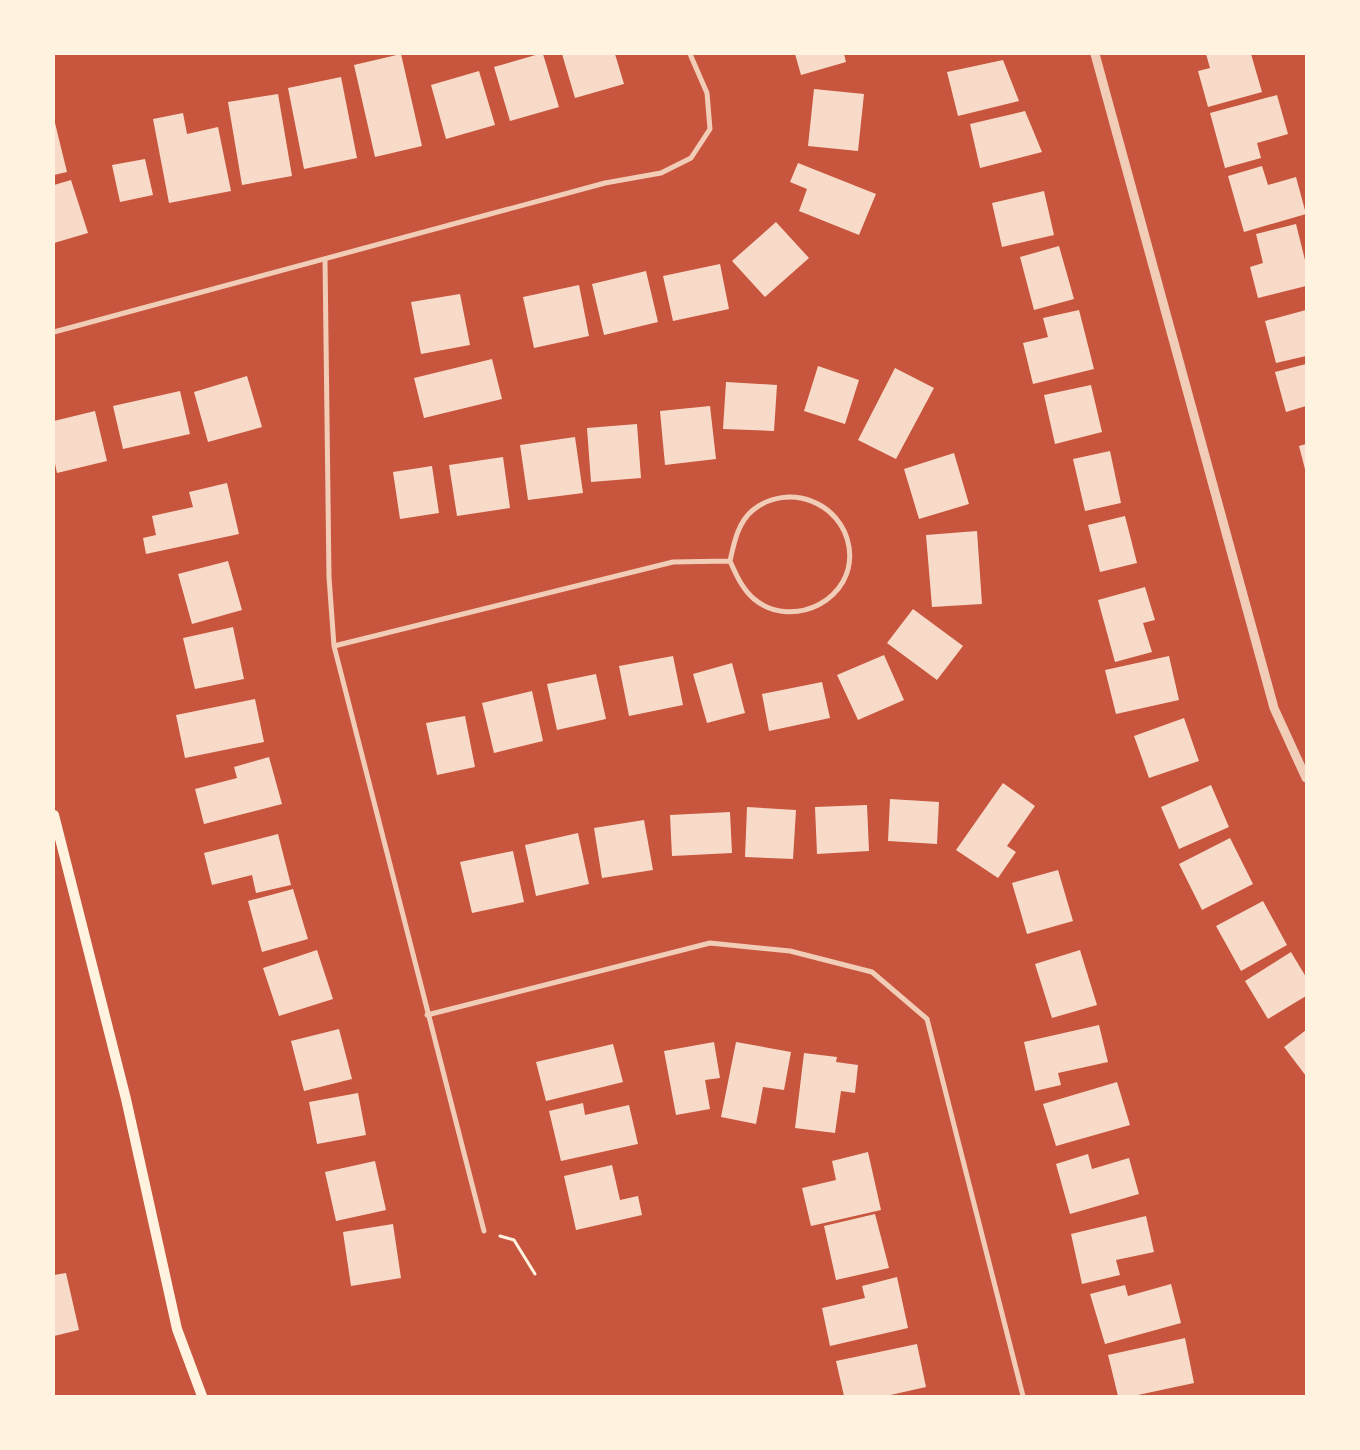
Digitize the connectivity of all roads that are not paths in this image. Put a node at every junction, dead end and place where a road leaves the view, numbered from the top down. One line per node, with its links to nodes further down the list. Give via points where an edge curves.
1 (690, 54): 3 (street, via 707,93 710,129 691,158 661,173 605,183)
2 (1095, 54): 7 (street, via 1274,708)
3 (325, 259): 4 (street); 6 (street, via 329,577)
4 (54, 332)
5 (730, 561): 5 (street, via 740,583 753,598 770,609 790,613 811,610 828,600 842,585 849,566 850,548 845,530 835,515 803,497 785,496 752,511 741,525); 6 (street, via 673,562)
6 (334, 646): 9 (street)
7 (1306, 778)
8 (54, 815): 11 (main road, via 126,1099 177,1329)
9 (428, 1015): 10 (street); 12 (street, via 710,943 790,951 872,972 927,1019)
10 (484, 1231)
11 (202, 1396)
12 (1023, 1396)

